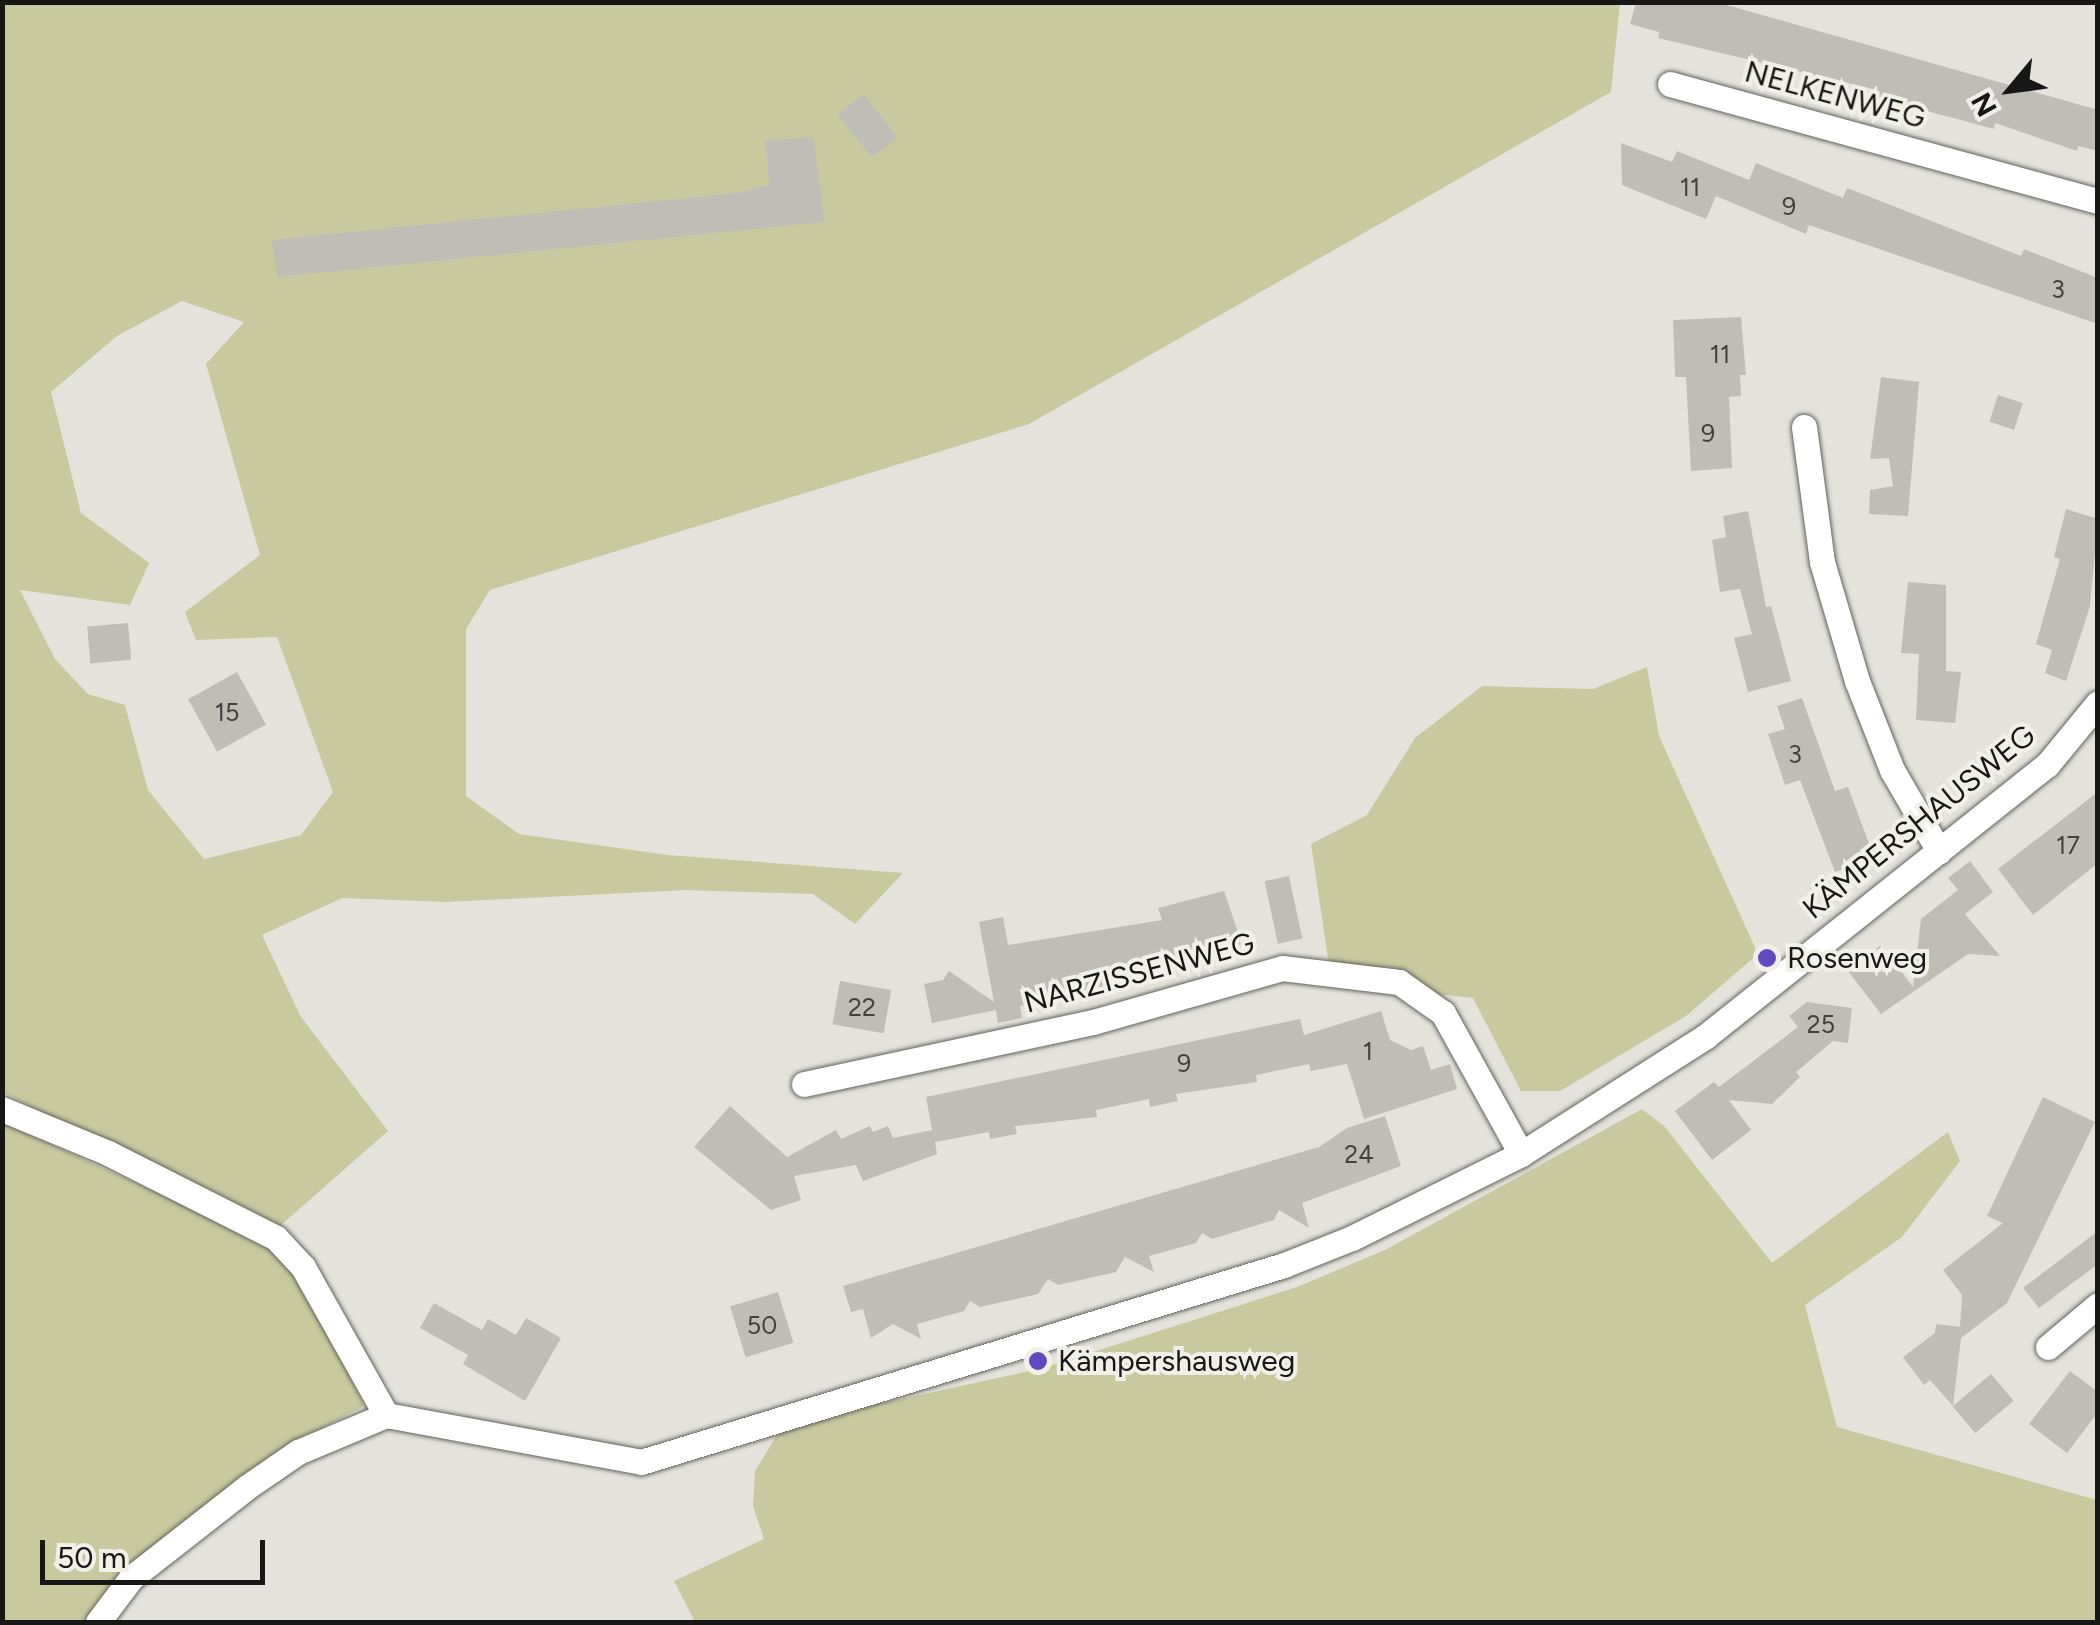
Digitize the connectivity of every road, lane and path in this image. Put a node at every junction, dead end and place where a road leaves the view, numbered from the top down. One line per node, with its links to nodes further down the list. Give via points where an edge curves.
1 (1670, 84): 2 (street, NELKENWEG)
2 (2098, 201)
3 (1804, 427): 5 (street, via 1822,562 1857,680 1892,770)
4 (2098, 703): 5 (street, KÄMPERSHAUSWEG, via 2048,765)
5 (1939, 851): 8 (street, KÄMPERSHAUSWEG, via 1706,1036)
6 (804, 1084): 8 (street, NARZISSENWEG, via 1110,1018 1282,968 1400,982 1443,1013)
7 (2, 1109): 11 (street, via 108,1153 276,1238 304,1267)
8 (1521, 1154): 11 (street, KÄMPERSHAUSWEG, via 1284,1265 641,1462)
9 (2098, 1305): 10 (street)
10 (2048, 1347)
11 (386, 1415): 12 (street, via 298,1452 247,1487 131,1578)
12 (98, 1622)

